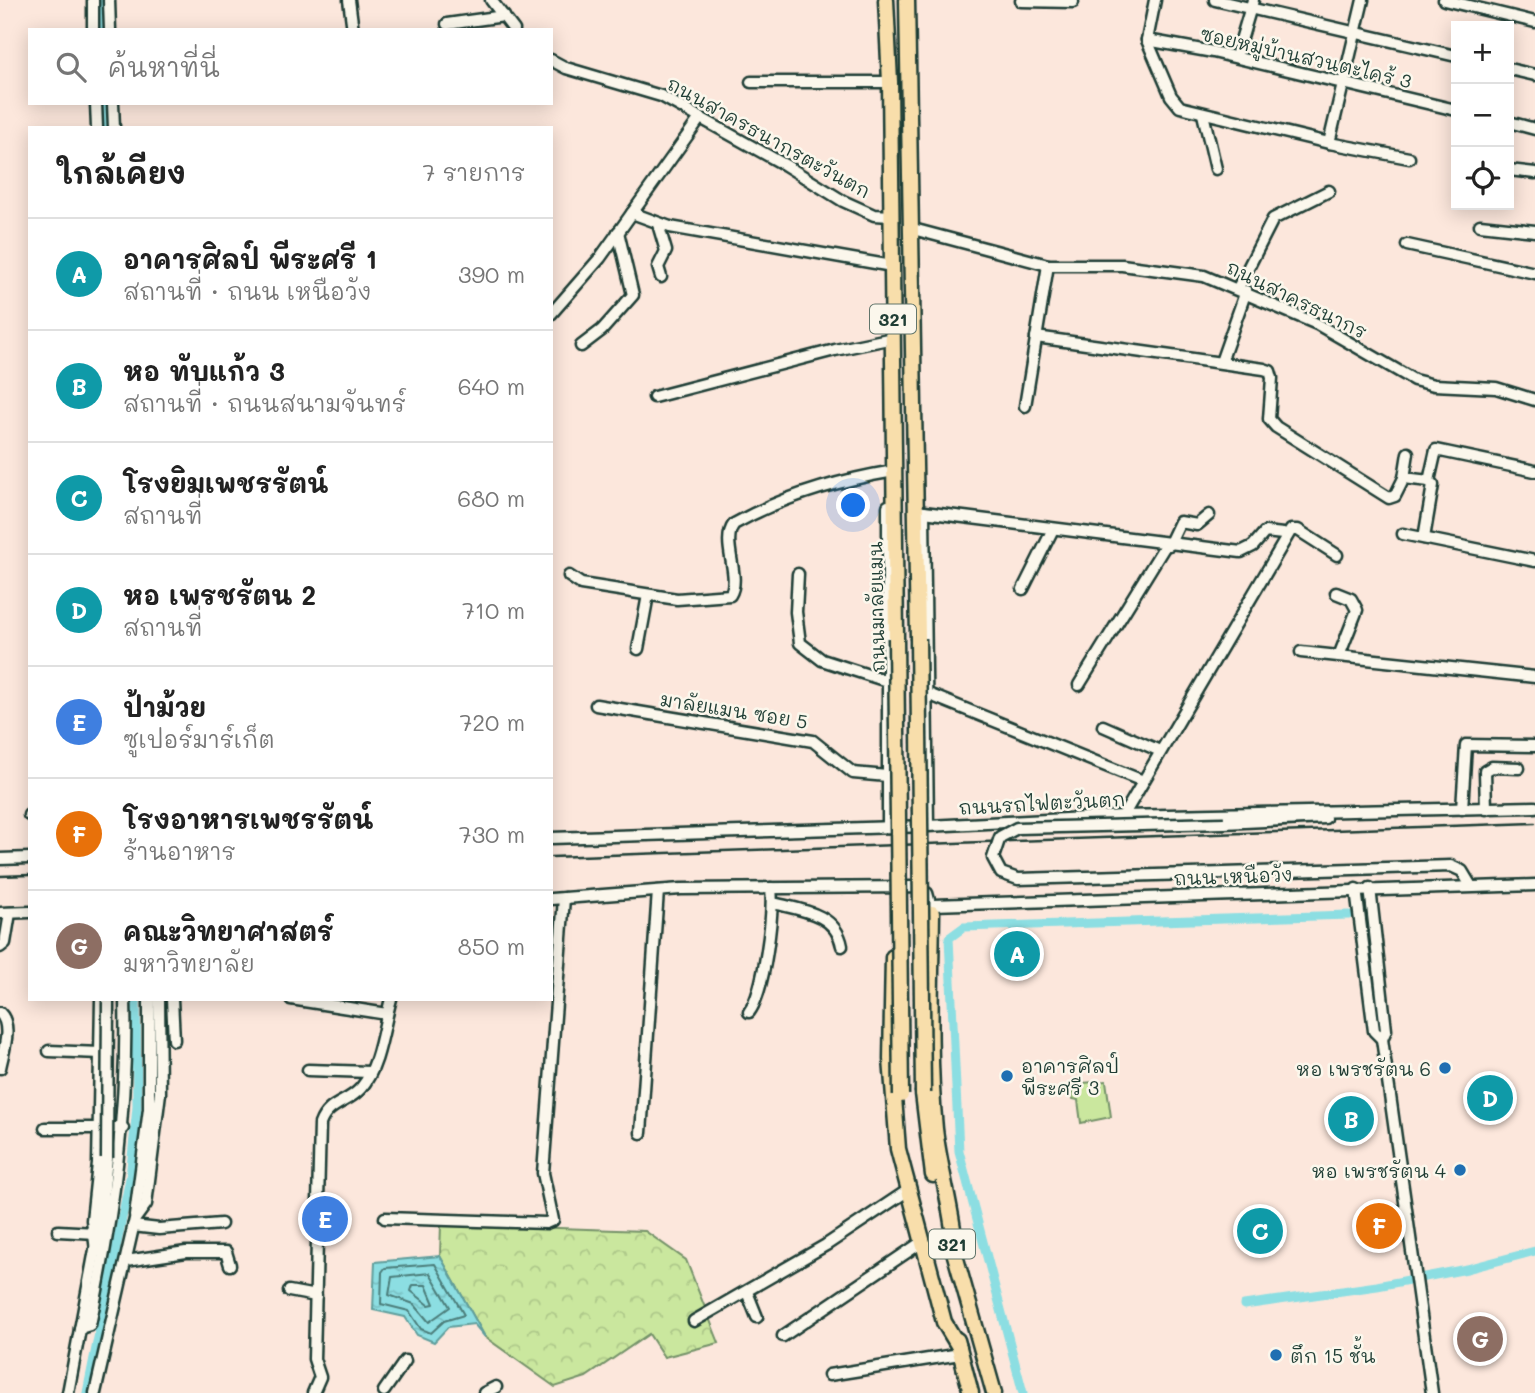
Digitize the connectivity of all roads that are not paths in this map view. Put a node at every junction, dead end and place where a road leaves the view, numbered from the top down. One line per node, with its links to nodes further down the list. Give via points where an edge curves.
1 (93, 0): 17 (street)
2 (110, 0): 18 (street)
3 (348, 0): 19 (street)
4 (491, 0): 14 (street)
5 (886, 0): 29 (highway, ถนนมาลัยแมน / 321)
6 (907, 0): 50 (highway, 321)
7 (1155, 0): 22 (street)
8 (1215, 0): 13 (street)
9 (1363, 0): 21 (street)
10 (1444, 0): 15 (street)
11 (1073, 2): 12 (street)
12 (1021, 4)
13 (1252, 4): 21 (street); 24 (street)
14 (504, 16): 16 (street); 20 (street)
15 (1535, 22)
16 (447, 24)
17 (93, 28)
18 (110, 28)
19 (353, 28)
20 (513, 28)
21 (1355, 32): 23 (street); 30 (street)
22 (1147, 40): 24 (street, ซอยหมู่บ้านสวนตะไคร้ 3); 34 (street, via 1175,103)
23 (1451, 55)
24 (1236, 57): 30 (street, ซอยหมู่บ้านสวนตะไคร้ 3)
25 (553, 61): 35 (street, ถนนสาครธนากรตะวันตก, via 648,90)
26 (1514, 70): 27 (street)
27 (1535, 75)
28 (751, 82): 29 (street)
29 (890, 82): 47 (highway, ถนนมาลัยแมน / 321)
30 (1344, 83): 33 (street, ซอยหมู่บ้านสวนตะไคร้ 3); 40 (street)
31 (96, 105): 37 (street)
32 (113, 105): 38 (street)
33 (1451, 109)
34 (1203, 114): 40 (street); 42 (street)
35 (700, 118): 46 (street); 47 (street, ถนนสาครธนากรตะวันตก, via 843,201 874,215)
36 (1514, 123): 39 (street)
37 (97, 126)
38 (114, 126)
39 (1535, 129)
40 (1329, 143): 41 (street)
41 (1409, 158)
42 (1216, 169)
43 (1514, 171): 44 (street)
44 (1535, 173)
45 (1329, 191): 58 (street, via 1273,219)
46 (632, 213): 48 (street); 52 (street)
47 (891, 216): 55 (highway, ถนนมาลัยแมน / 321)
48 (658, 224): 55 (street); 57 (street, via 666,251 658,267)
49 (1480, 225): 51 (street)
50 (913, 229): 54 (street, ถนนสาครธนากร); 72 (highway, 321)
51 (1535, 231)
52 (618, 232): 59 (street); 62 (street, via 633,295)
53 (1407, 244): 56 (street)
54 (1048, 264): 58 (street, ถนนสาครธนากร, via 1175,270); 60 (street)
55 (892, 266): 61 (highway, ถนนมาลัยแมน / 321)
56 (1535, 273)
57 (661, 277)
58 (1242, 289): 63 (street); 65 (street, ถนนสาครธนากร, via 1317,324 1414,380 1496,387)
59 (553, 312)
60 (1036, 337): 63 (street); 66 (street)
61 (893, 338): 64 (street); 69 (highway, ถนนมาลัยแมน / 321)
62 (581, 346)
63 (1221, 362): 70 (street, via 1270,372 1269,419 1276,427 1389,498 1395,496)
64 (653, 397)
65 (1535, 400)
66 (1025, 406)
67 (1408, 453): 70 (street)
68 (1535, 471): 71 (street, via 1438,449)
69 (894, 475): 85 (street, via 847,480 734,524 730,595 684,599); 90 (street, via 887,523); 166 (highway, ถนนมาลัยแมน / 321, bridge, via 901,1095 915,1186)
70 (1404, 478): 71 (street)
71 (1429, 481): 77 (street, via 1433,485)
72 (920, 512): 74 (street); 92 (street); 156 (highway, 321, bridge, via 923,1093 933,1178)
73 (1209, 515): 78 (street, via 1197,525 1180,522)
74 (1053, 529): 78 (street); 83 (street)
75 (1283, 534): 78 (street, via 1265,533 1241,552)
76 (1403, 534): 77 (street)
77 (1424, 538): 80 (street)
78 (1168, 544): 91 (street)
79 (1337, 555): 96 (street, via 1291,530)
80 (1535, 561)
81 (798, 574): 90 (street, via 796,612 803,646 822,660)
82 (569, 576): 85 (street, via 581,584)
83 (1023, 589)
84 (1336, 593): 88 (street, via 1351,599 1357,610)
85 (648, 595): 86 (street)
86 (638, 649)
87 (1301, 652): 88 (street)
88 (1339, 656): 89 (street)
89 (1535, 677)
90 (887, 681): 98 (street)
91 (1079, 685)
92 (928, 694): 99 (street); 100 (street)
93 (596, 705): 98 (street, มาลัยแมน ซอย 5, via 813,741 853,773)
94 (1103, 726): 96 (street)
95 (1535, 746): 103 (street, via 1466,745)
96 (1160, 751): 99 (street)
97 (1519, 768): 102 (street, via 1485,771)
98 (887, 780): 100 (street, มาลัยแมน ซอย 5, via 915,779); 107 (street)
99 (1143, 781): 105 (street)
100 (928, 786): 106 (street)
101 (1535, 807): 102 (street, ถนนรถไฟตะวันตก)
102 (1486, 809): 103 (street, ถนนรถไฟตะวันตก)
103 (1462, 810): 104 (street, ถนนรถไฟตะวันตก)
104 (1339, 813): 105 (street, ถนนรถไฟตะวันตก); 112 (street, bridge, via 1308,821 1017,828 1000,837 994,863 1001,873 1018,879 1451,866 1462,871)
105 (1123, 816): 106 (street, ถนนรถไฟตะวันตก)
106 (928, 826): 107 (street, ถนนรถไฟตะวันตก)
107 (888, 827): 108 (street, ถนนรถไฟตะวันตก)
108 (553, 838)
109 (28, 858): 110 (street)
110 (0, 859)
111 (1535, 885): 112 (street, ถนน เหนือวัง)
112 (1471, 886): 115 (street, ถนน เหนือวัง)
113 (894, 887): 114 (street); 121 (street, via 927,892); 124 (highway)
114 (771, 888): 117 (street); 120 (street)
115 (1370, 888): 116 (street, ถนน เหนือวัง); 138 (street, via 1386,1030)
116 (1356, 889): 121 (street, ถนน เหนือวัง); 138 (street, via 1374,1031)
117 (658, 891): 118 (street); 148 (street)
118 (564, 898): 119 (street); 150 (street, via 543,1173 553,1220)
119 (553, 899)
120 (773, 903): 125 (street, via 829,922 838,931); 135 (street, via 756,1002)
121 (932, 909): 124 (street, via 926,922 915,926 904,925); 156 (highway, via 932,1093)
122 (28, 912): 123 (street)
123 (5, 913): 126 (street, via 5,943)
124 (894, 915): 149 (highway, via 893,1110)
125 (842, 946)
126 (0, 947)
127 (101, 1001): 141 (street)
128 (108, 1001): 154 (street, bridge, via 107,1158)
129 (125, 1001): 147 (street)
130 (149, 1001): 151 (street, via 149,1109)
131 (159, 1001): 151 (street, via 160,1093 146,1204)
132 (172, 1001): 139 (street)
133 (304, 1001): 137 (street)
134 (390, 1001): 137 (street)
135 (749, 1012)
136 (0, 1013): 142 (street, via 6,1028)
137 (387, 1014): 144 (street)
138 (1382, 1039): 177 (street)
139 (174, 1040)
140 (49, 1051): 141 (street)
141 (100, 1054): 146 (street)
142 (0, 1068)
143 (308, 1070): 144 (street)
144 (370, 1072): 161 (street, via 362,1087 332,1105 320,1124)
145 (45, 1128): 146 (street)
146 (99, 1128): 147 (street); 154 (street)
147 (123, 1128): 164 (street, via 99,1287 90,1325)
148 (641, 1133)
149 (907, 1191): 155 (highway); 160 (street)
150 (384, 1218)
151 (134, 1223): 152 (street, via 159,1229); 157 (street)
152 (221, 1224)
153 (58, 1231): 154 (street)
154 (96, 1233): 164 (street)
155 (922, 1241): 165 (street); 166 (highway, via 944,1322)
156 (956, 1257): 176 (highway, 321)
157 (126, 1261): 158 (street, via 186,1252 226,1252); 172 (street)
158 (230, 1265)
159 (289, 1291): 161 (street)
160 (747, 1292): 162 (street); 163 (street)
161 (316, 1296): 173 (street, via 314,1359 320,1377)
162 (757, 1317)
163 (694, 1321)
164 (80, 1328): 171 (street)
165 (783, 1336)
166 (960, 1351): 168 (street); 175 (highway, ถนนมาลัยแมน / 321)
167 (405, 1361): 170 (street)
168 (829, 1375)
169 (496, 1387): 174 (street)
170 (385, 1392)
171 (68, 1393)
172 (95, 1393)
173 (313, 1393)
174 (484, 1393)
175 (971, 1393)
176 (994, 1393)
177 (1432, 1393)

